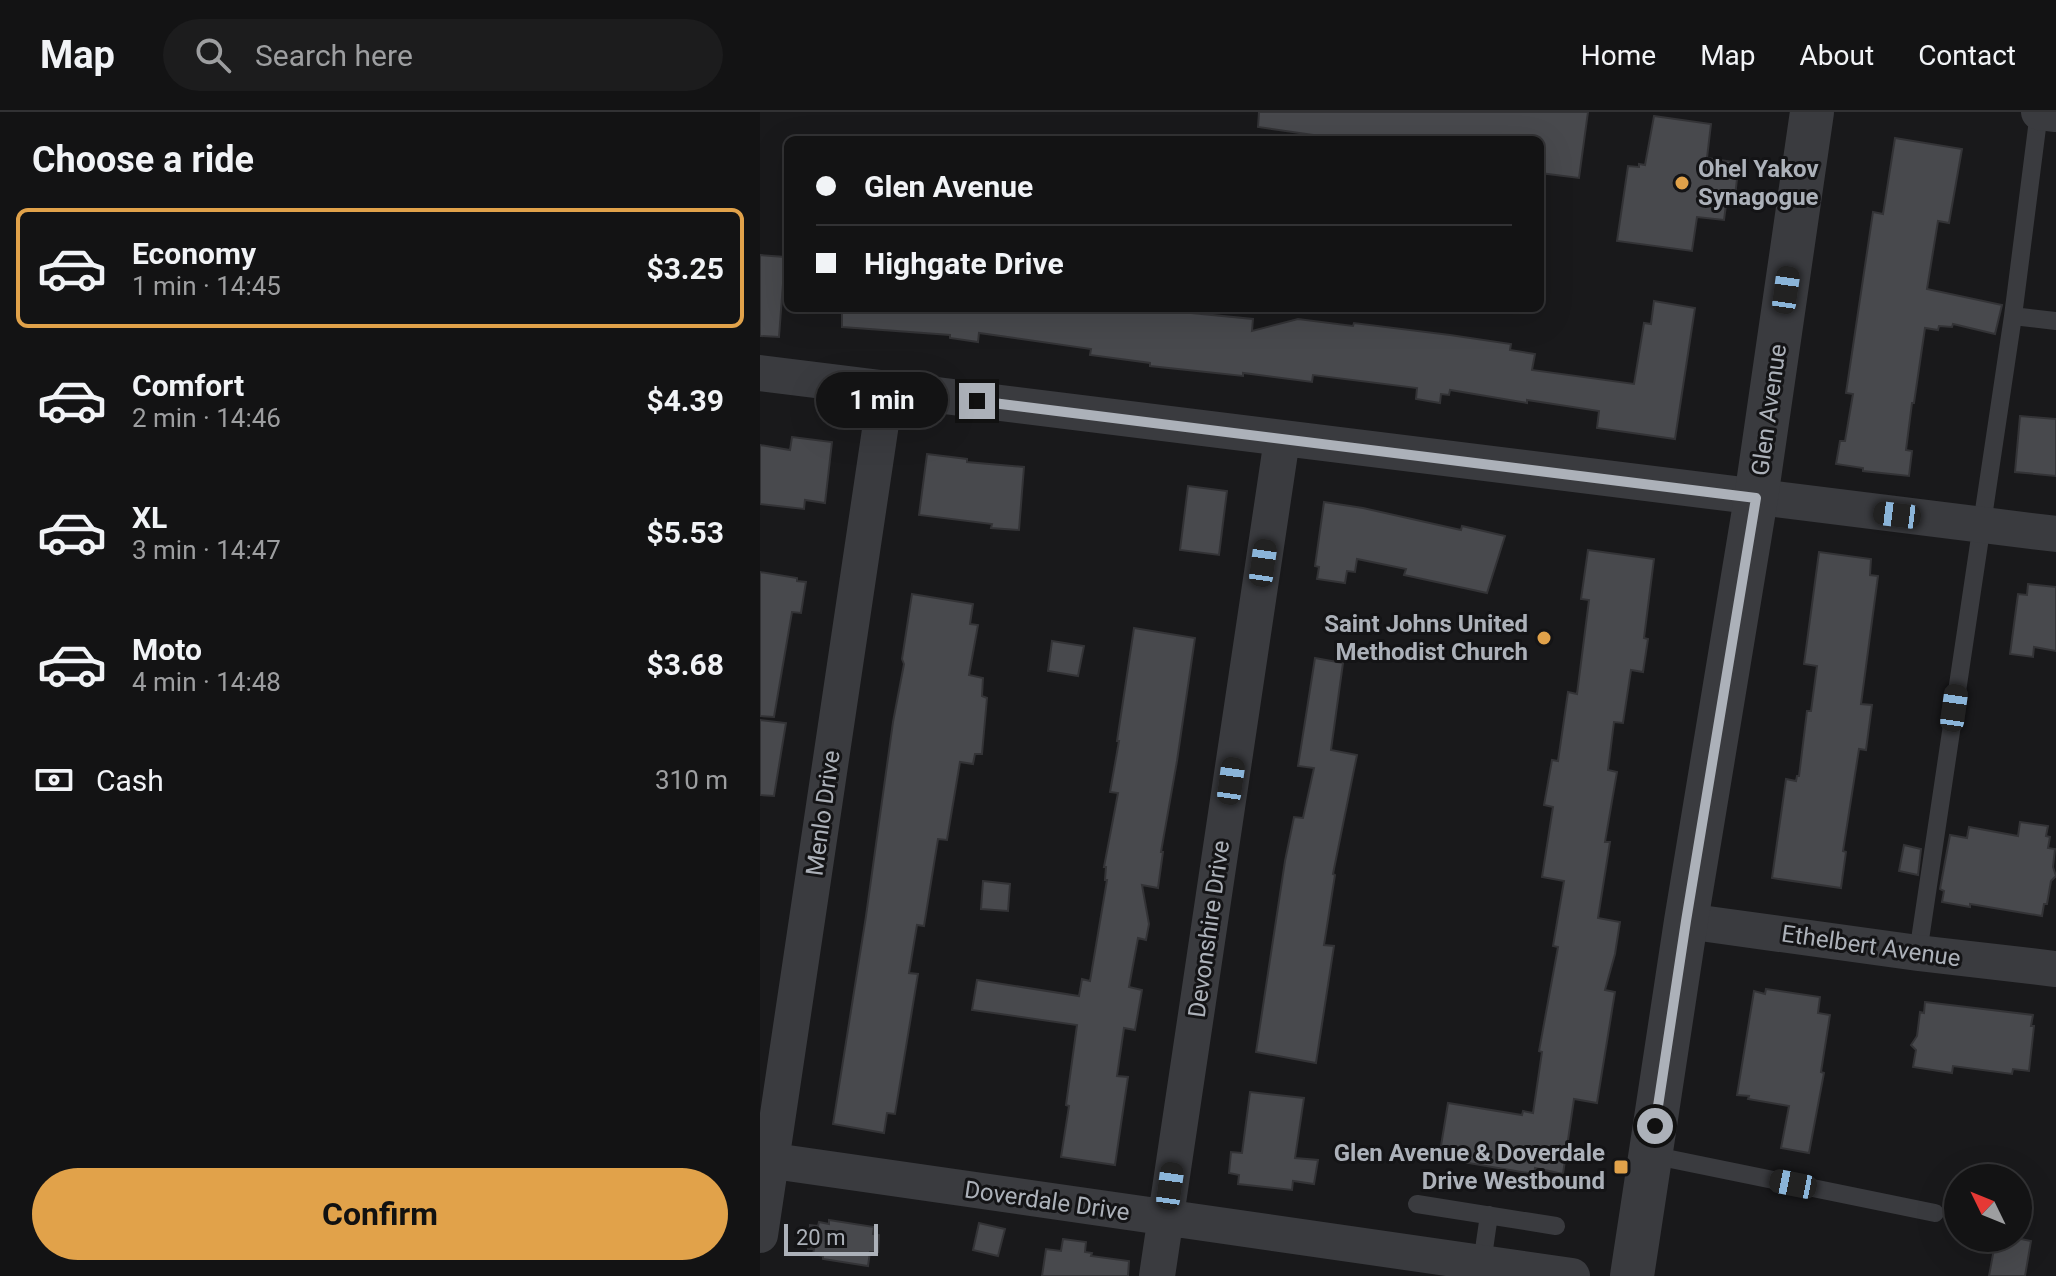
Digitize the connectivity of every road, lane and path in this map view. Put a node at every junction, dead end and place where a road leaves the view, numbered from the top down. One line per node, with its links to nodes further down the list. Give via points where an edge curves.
1 (1812, 112): 9 (street, Glen Avenue)
2 (2039, 112): 3 (street); 4 (lane)
3 (2056, 114)
4 (2013, 316): 5 (lane); 10 (lane)
5 (2056, 321)
6 (760, 373): 7 (street)
7 (886, 390): 8 (street); 16 (street, Menlo Drive)
8 (1282, 439): 9 (street); 20 (street, Devonshire Drive)
9 (1756, 498): 10 (street); 12 (street, Glen Avenue)
10 (1982, 525): 11 (street); 13 (lane)
11 (2056, 534)
12 (1686, 921): 13 (street, Ethelbert Avenue); 15 (street, Glen Avenue)
13 (1918, 953): 14 (street, Ethelbert Avenue)
14 (2056, 969)
15 (1650, 1155): 18 (lane); 26 (street, Glen Avenue)
16 (766, 1160): 20 (street, Doverdale Drive); 22 (street, Menlo Drive)
17 (1417, 1204): 19 (lane)
18 (1935, 1213)
19 (1489, 1215): 21 (lane); 23 (lane)
20 (1166, 1217): 23 (street, Doverdale Drive); 24 (street, Devonshire Drive)
21 (1556, 1226)
22 (760, 1235)
23 (1482, 1263): 25 (street, Doverdale Drive)
24 (1157, 1276)
25 (1572, 1276)
26 (1632, 1276)

